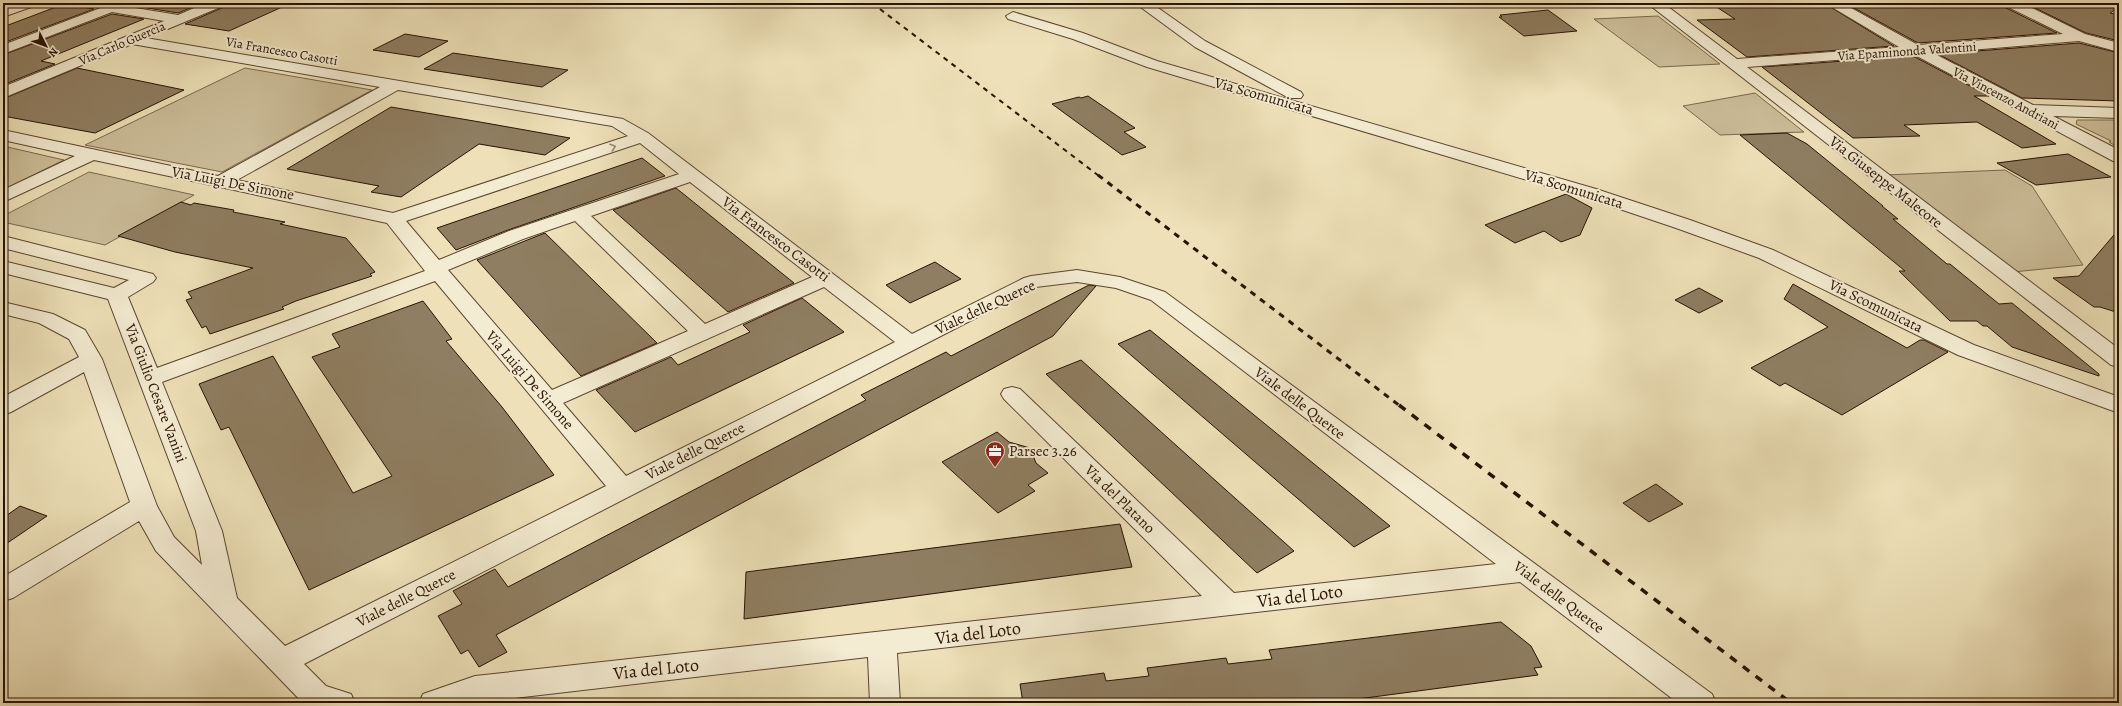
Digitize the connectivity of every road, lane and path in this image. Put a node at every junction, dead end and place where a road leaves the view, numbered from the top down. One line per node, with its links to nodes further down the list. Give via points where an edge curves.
1 (29, 3): 7 (street)
2 (218, 3): 9 (street, Via Carlo Guercia)
3 (1142, 3): 22 (street, via 1200,44)
4 (1654, 3): 16 (street, Via Giuseppe Malecore)
5 (1832, 3): 14 (street, Via Vincenzo Andriani)
6 (2011, 3): 10 (street)
7 (3, 13)
8 (1013, 16): 22 (street, Via Scomunicata, via 1078,36 1152,64)
9 (179, 26): 11 (street, Via Carlo Guercia, via 156,29); 13 (street, via 111,8)
10 (2080, 37): 12 (street); 14 (street, Via Epaminonda Valentini)
11 (131, 40): 17 (street, Via Francesco Casotti); 19 (street, Via Carlo Guercia)
12 (2119, 48)
13 (3, 50)
14 (1916, 50): 16 (street, Via Epaminonda Valentini); 20 (street, Via Vincenzo Andriani)
15 (348, 62): 17 (street, Via Francesco Casotti, via 386,69)
16 (1733, 64): 43 (street, Via Giuseppe Malecore)
17 (366, 80): 18 (street, Via Francesco Casotti)
18 (395, 85): 23 (street, Via Francesco Casotti); 30 (street)
19 (3, 93)
20 (2028, 110): 21 (street); 27 (street, Via Vincenzo Andriani)
21 (2119, 113)
22 (1335, 116): 47 (street, Via Scomunicata, via 1463,157 1590,193 1766,254 1966,350)
23 (617, 122): 25 (street, Via Francesco Casotti); 28 (street)
24 (3, 136): 26 (street, Via Luigi De Simone)
25 (642, 137): 28 (street, one-way to 25); 29 (street, Via Francesco Casotti)
26 (92, 154): 30 (street, Via Luigi De Simone); 31 (street)
27 (2119, 157)
28 (563, 163): 33 (street)
29 (692, 175): 32 (street); 37 (street, Via Francesco Casotti)
30 (220, 182): 33 (street, Via Luigi De Simone, via 298,196)
31 (3, 197)
32 (577, 213): 36 (street); 40 (street)
33 (394, 219): 36 (street, Via Luigi De Simone)
34 (3, 242): 38 (street, via 146,278)
35 (3, 267): 38 (street)
36 (436, 271): 44 (street); 46 (street, Via Luigi De Simone)
37 (827, 278): 40 (street); 41 (street, Via Francesco Casotti)
38 (117, 295): 44 (street, Via Giulio Cesare Vanini)
39 (3, 308): 42 (street, via 46,318 77,335)
40 (702, 333): 46 (street)
41 (910, 343): 49 (street, Viale delle Querce); 51 (street, Viale delle Querce, via 1031,282 1077,276 1120,283 1158,296)
42 (91, 359): 48 (street); 50 (street)
43 (2119, 360)
44 (150, 378): 53 (street, Via Giulio Cesare Vanini, via 209,530)
45 (1012, 394): 54 (street, Via del Platano)
46 (548, 401): 49 (street, Via Luigi De Simone)
47 (2119, 405)
48 (3, 407)
49 (622, 488): 56 (street, Viale delle Querce)
50 (144, 506): 52 (street); 53 (street, via 165,544)
51 (1524, 571): 54 (street, Via del Loto); 60 (street, Viale delle Querce)
52 (3, 590)
53 (224, 604): 56 (street)
54 (1228, 604): 55 (street, Via del Loto)
55 (882, 644): 58 (street, Via del Loto, via 475,689); 59 (street)
56 (280, 662): 57 (street)
57 (321, 701)
58 (434, 703)
59 (885, 703)
60 (1701, 703)

